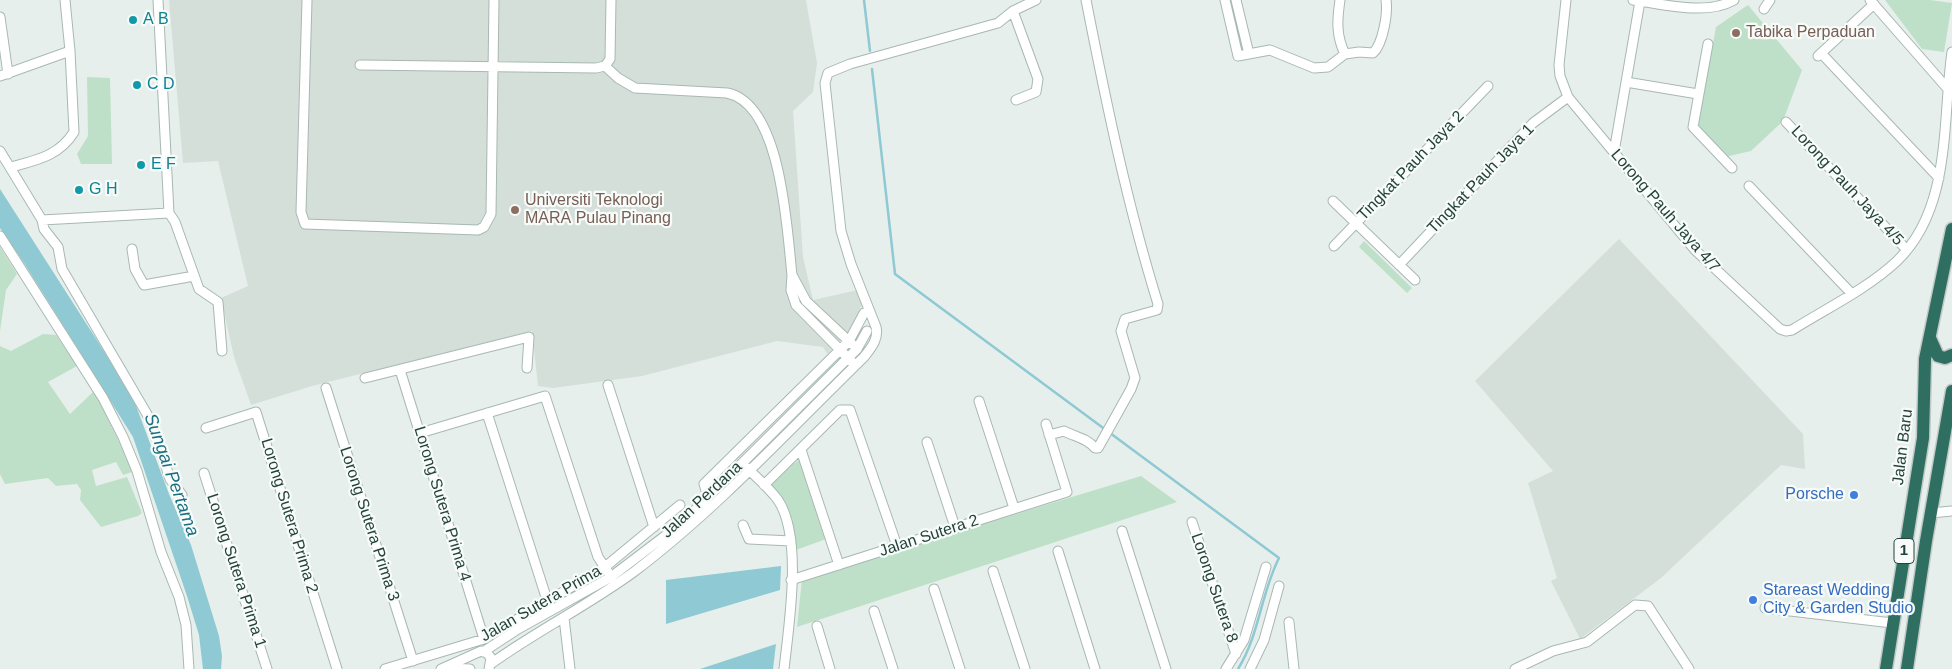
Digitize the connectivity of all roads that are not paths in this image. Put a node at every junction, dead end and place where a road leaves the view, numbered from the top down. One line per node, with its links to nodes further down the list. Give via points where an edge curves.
1 (65, 0): 21 (street)
2 (158, 0): 43 (street)
3 (307, 0): 26 (street, via 301,212 305,224 478,230 484,227 491,214)
4 (494, 0): 26 (street)
5 (611, 0): 27 (street, via 610,59)
6 (1036, 0): 18 (street)
7 (1086, 0): 78 (street, via 1112,129 1158,310 1125,319 1122,324 1121,331 1135,378 1100,445 1095,448 1085,439 1064,431)
8 (1225, 0): 23 (street, via 1238,56)
9 (1236, 0): 23 (street)
10 (1340, 0): 24 (street, via 1337,30)
11 (1386, 0): 24 (street, via 1385,25 1373,54)
12 (1566, 0): 33 (street, Lorong Pauh Jaya 4/7, via 1559,65)
13 (1636, 0): 14 (street, via 1705,8); 29 (street)
14 (1734, 0)
15 (1770, 0): 17 (street)
16 (1872, 2): 31 (street); 40 (street, via 1819,54)
17 (1764, 9)
18 (1013, 11): 34 (street, via 1038,79 1036,92); 64 (street, Jalan Perdana, via 998,23 850,64 826,77 841,232 877,332)
19 (0, 17): 28 (street)
20 (1708, 44): 32 (street)
21 (70, 51): 28 (street); 38 (street, via 74,132 57,152)
22 (1952, 52): 31 (street, Lorong Pauh Jaya 4/7)
23 (1249, 54): 24 (street, via 1276,51 1314,68 1328,66)
24 (1345, 54)
25 (360, 65): 26 (street)
26 (493, 66): 27 (street)
27 (605, 66): 52 (street, via 635,88 727,93 739,96 751,108 763,125 777,165)
28 (4, 75)
29 (1626, 82): 32 (street); 37 (street)
30 (1488, 86): 45 (street, Tingkat Pauh Jaya 2)
31 (1947, 88): 40 (street, Lorong Pauh Jaya 4/7)
32 (1698, 94): 39 (street, via 1693,127)
33 (1568, 97): 37 (street, Lorong Pauh Jaya 4/7); 51 (street, Tingkat Pauh Jaya 1, via 1533,123)
34 (1016, 100)
35 (1786, 122): 50 (street, Lorong Pauh Jaya 4/5)
36 (0, 151): 38 (street)
37 (1614, 152): 55 (street, Lorong Pauh Jaya 4/7, via 1695,250 1780,329 1792,330)
38 (11, 167): 44 (street)
39 (1732, 168)
40 (1939, 178): 50 (street, Lorong Pauh Jaya 4/7, via 1926,221)
41 (1749, 186): 55 (street)
42 (1333, 201): 45 (street)
43 (169, 213): 44 (street); 53 (street)
44 (42, 220): 84 (street, via 44,229 58,247 62,269 74,292 151,422 170,479)
45 (1356, 224): 48 (street, Tingkat Pauh Jaya 2); 51 (street)
46 (1952, 229): 58 (highway, Jalan Baru / 1)
47 (0, 236): 120 (street, via 104,398 123,436 179,597 186,625)
48 (1334, 246)
49 (132, 249): 53 (street, via 135,269 144,286)
50 (1907, 250): 55 (street, Lorong Pauh Jaya 4/7, via 1878,276)
51 (1399, 265): 54 (street)
52 (792, 275): 59 (street, via 806,302); 61 (street, via 791,290 796,305)
53 (194, 276): 62 (street, via 203,293 218,302)
54 (1415, 280)
55 (1851, 293)
56 (864, 313): 59 (street)
57 (867, 331): 60 (street, Jalan Perdana)
58 (1930, 338): 63 (highway, via 1938,356); 111 (highway, Jalan Baru / 1, via 1925,359 1923,438)
59 (850, 341): 60 (street); 61 (street)
60 (857, 349): 64 (street); 65 (street, Jalan Perdana)
61 (841, 350): 65 (street); 85 (street, via 704,484)
62 (222, 351)
63 (1952, 355)
64 (864, 357): 66 (street, Jalan Perdana)
65 (848, 358): 66 (street); 81 (street, Jalan Perdana)
66 (855, 365): 81 (street, Jalan Perdana)
67 (526, 368): 68 (street, via 529,337)
68 (400, 370): 69 (street); 77 (street, Lorong Sutera Prima 4)
69 (365, 378)
70 (608, 385): 92 (street)
71 (326, 388): 117 (street, Lorong Sutera Prima 3)
72 (1951, 399): 89 (highway, 1)
73 (979, 401): 87 (street)
74 (487, 413): 77 (street); 99 (street, via 545,396 598,557); 106 (street)
75 (1046, 424): 78 (street)
76 (206, 428): 122 (street, Lorong Sutera Prima 2, via 256,412)
77 (420, 433): 113 (street, Lorong Sutera Prima 4)
78 (1049, 435): 87 (street, Jalan Sutera 2, via 1066,492)
79 (927, 442): 93 (street)
80 (801, 450): 83 (street); 96 (street, via 840,410 850,410); 98 (street)
81 (745, 467): 83 (street); 85 (street, Jalan Perdana); 102 (street, Jalan Perdana, via 683,533)
82 (204, 473): 121 (street, Lorong Sutera Prima 1)
83 (764, 485): 95 (street, via 778,500 788,520)
84 (182, 495)
85 (708, 497): 102 (street, Jalan Perdana)
86 (680, 505): 92 (street, Jalan Sutera Prima)
87 (1014, 508): 93 (street, Jalan Sutera 2)
88 (1952, 511): 89 (street)
89 (1931, 513): 139 (highway, 1)
90 (1192, 522): 115 (street, Lorong Sutera 8)
91 (743, 525): 95 (street, via 749,539)
92 (654, 527): 99 (street, Jalan Sutera Prima)
93 (956, 527): 96 (street, Jalan Sutera 2)
94 (1122, 531): 132 (street)
95 (791, 541): 103 (street)
96 (897, 546): 98 (street, Jalan Sutera 2)
97 (1058, 551): 131 (street)
98 (839, 565): 103 (street, Jalan Sutera 2)
99 (605, 567): 102 (street); 106 (street, Jalan Sutera Prima)
100 (1266, 567): 115 (street, via 1244,640)
101 (993, 571): 130 (street)
102 (614, 580): 109 (street, Jalan Perdana); 114 (street, Jalan Perdana, via 518,629)
103 (791, 580): 126 (street)
104 (1279, 586): 134 (street, via 1264,640)
105 (934, 589): 129 (street)
106 (548, 603): 113 (street, Jalan Sutera Prima)
107 (1765, 608): 111 (street)
108 (874, 611): 128 (street)
109 (564, 618): 118 (street, Jalan Perdana, via 530,636); 125 (street)
110 (1289, 622): 135 (street)
111 (1892, 623): 138 (highway, Jalan Baru / 1)
112 (817, 626): 127 (street)
113 (484, 639): 117 (street, Jalan Sutera Prima)
114 (483, 652): 116 (street, Jalan Perdana); 118 (street, via 490,656)
115 (1236, 654): 133 (street)
116 (472, 656): 119 (street); 124 (street)
117 (412, 661): 123 (street, Jalan Sutera Prima)
118 (490, 666)
119 (443, 668): 124 (street)
120 (189, 669)
121 (266, 669)
122 (337, 669)
123 (385, 669)
124 (471, 669)
125 (570, 669)
126 (784, 669)
127 (830, 669)
128 (893, 669)
129 (960, 669)
130 (1024, 669)
131 (1095, 669)
132 (1166, 669)
133 (1226, 669)
134 (1250, 669)
135 (1294, 669)
136 (1515, 669): 137 (street, via 1566,647 1587,642 1635,605 1648,606)
137 (1690, 669)
138 (1886, 669)
139 (1907, 669)

